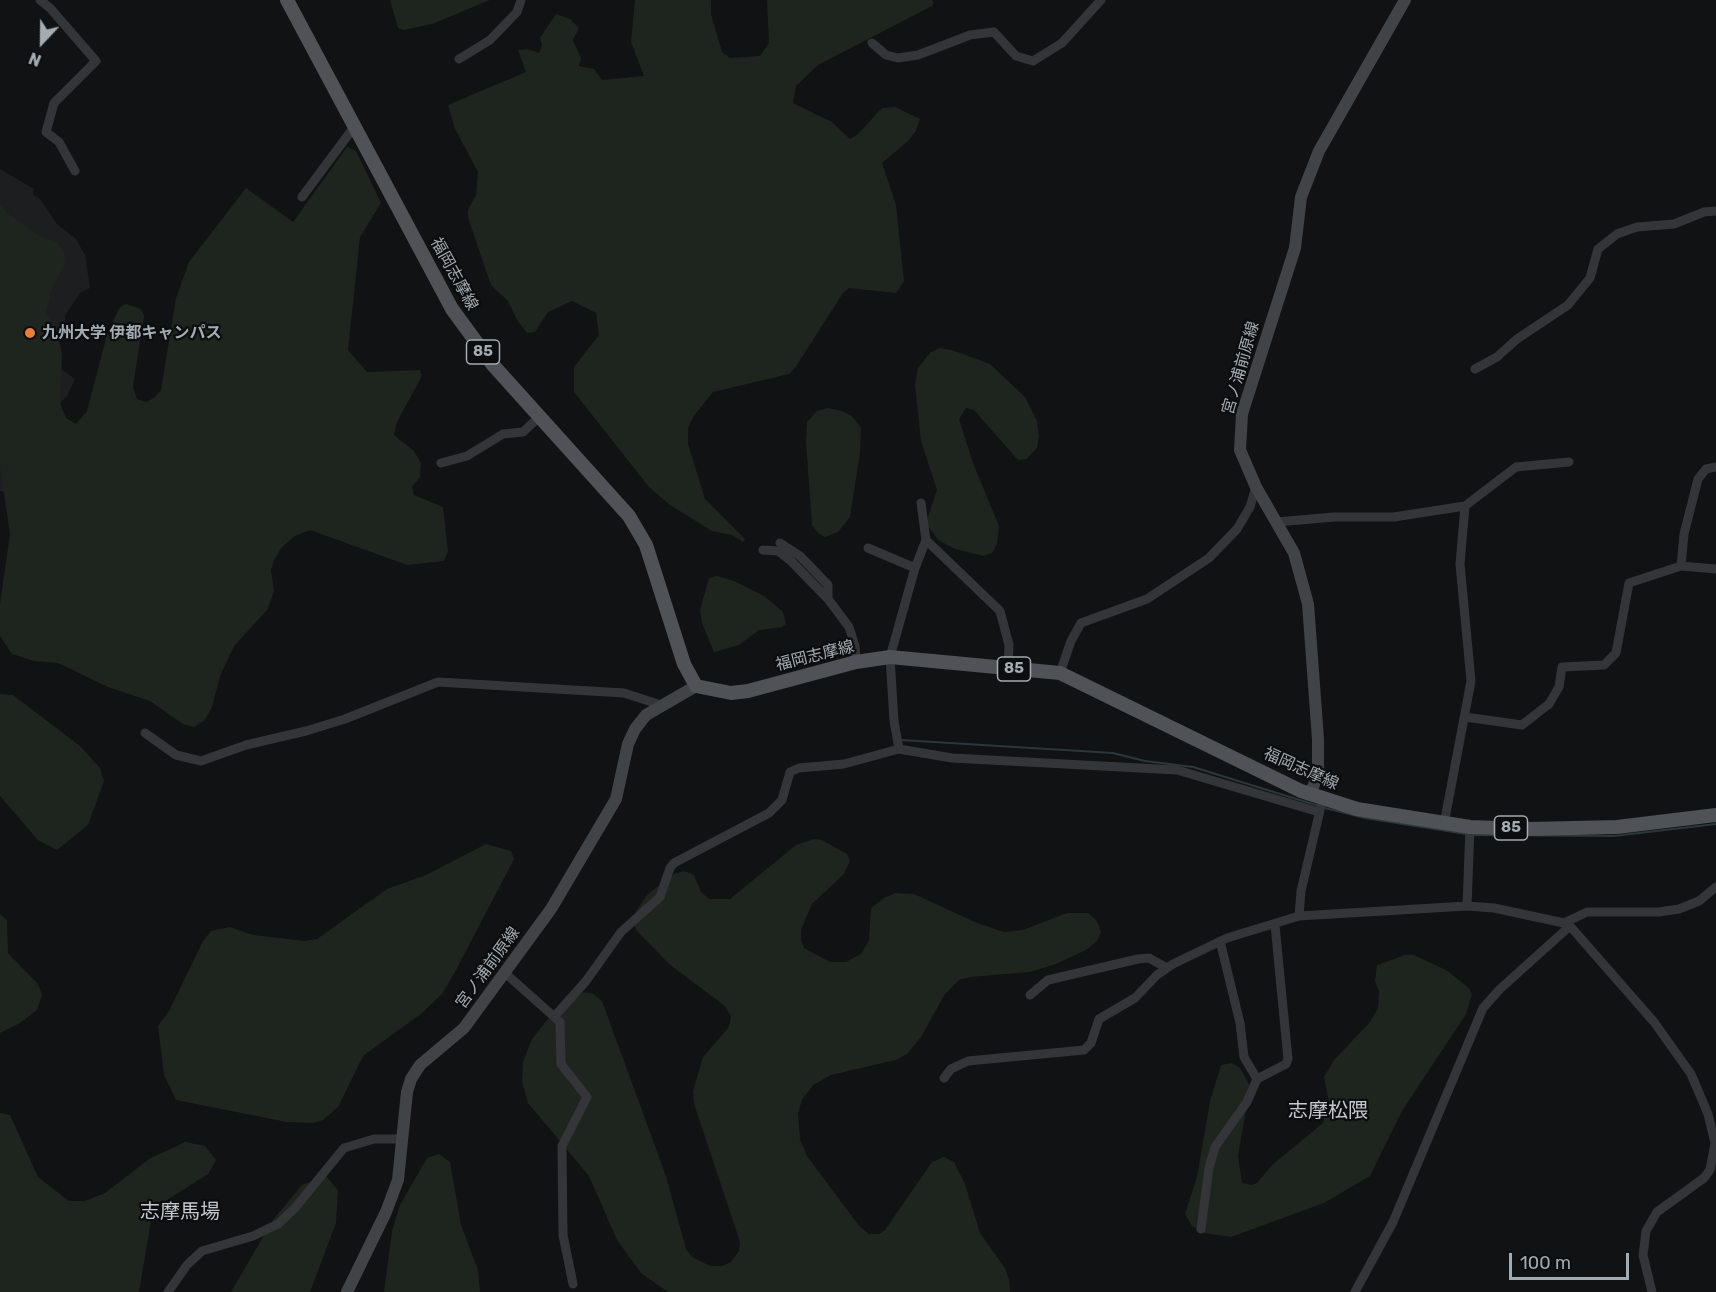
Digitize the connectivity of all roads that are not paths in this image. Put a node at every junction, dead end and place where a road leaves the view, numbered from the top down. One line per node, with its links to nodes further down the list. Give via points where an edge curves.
1 (40, 0): 9 (street, via 96,61 54,103 46,132 59,142)
2 (287, 0): 8 (main road, 福岡志摩線 / 85)
3 (521, 0): 7 (street, via 517,12 490,40)
4 (1101, 0): 6 (street, via 1062,43 1033,61 1017,56 994,32 970,35 918,55 898,58 886,55)
5 (1405, 0): 17 (main road, 宮ノ浦前原線, via 1319,151 1301,197 1295,248 1242,414 1240,450)
6 (872, 43)
7 (459, 59)
8 (354, 127): 10 (street); 13 (main road, 福岡志摩線 / 85, via 452,309 493,365)
9 (75, 171)
10 (302, 197)
11 (1716, 211): 12 (street, via 1674,224 1638,227 1617,234 1598,249 1590,279 1568,305)
12 (1475, 369)
13 (539, 417): 15 (street, via 523,432 503,434 467,456); 33 (main road, 福岡志摩線 / 85, via 629,516 646,545 684,664)
14 (1569, 462): 19 (street, via 1516,467)
15 (441, 464)
16 (1716, 467): 25 (street, via 1706,469 1698,479 1684,534)
17 (1256, 487): 20 (main road, 宮ノ浦前原線); 32 (street, via 1237,529 1209,558 1147,599 1081,623)
18 (921, 502): 21 (street)
19 (1465, 506): 20 (street, via 1394,517); 35 (street, via 1460,564 1471,681)
20 (1277, 522): 38 (main road, 宮ノ浦前原線, via 1294,553 1308,604 1318,739)
21 (926, 540): 26 (street); 31 (street, via 1000,611 1009,645)
22 (780, 543): 28 (street, via 800,556 826,582)
23 (868, 548): 26 (street)
24 (763, 550): 28 (street, via 778,551)
25 (1681, 566): 27 (street); 35 (street, via 1629,583 1616,653 1604,665 1562,667 1559,687 1549,704 1522,725)
26 (915, 568): 29 (street)
27 (1716, 569)
28 (828, 599): 30 (street, via 849,627)
29 (890, 657): 30 (main road, 福岡志摩線 / 85); 31 (main road, 福岡志摩線 / 85); 37 (street)
30 (856, 662): 33 (main road, 福岡志摩線 / 85, via 748,691 731,693)
31 (1008, 669): 32 (main road, 福岡志摩線 / 85)
32 (1060, 673): 38 (main road, 福岡志摩線 / 85)
33 (696, 686): 34 (main road, 宮ノ浦前原線)
34 (661, 705): 36 (street, via 624,693 438,682 345,719 201,761 176,755); 49 (main road, 宮ノ浦前原線, via 635,729 616,799 551,909)
35 (1465, 717): 40 (street)
36 (145, 733)
37 (899, 749): 38 (street, via 952,758 1177,770); 51 (street, via 844,764 794,770 782,800 769,813 674,863 660,897 621,932)
38 (1318, 802): 40 (main road, 福岡志摩線 / 85); 44 (street)
39 (1716, 815): 41 (main road, 福岡志摩線 / 85, via 1617,827)
40 (1444, 824): 41 (main road, 福岡志摩線 / 85)
41 (1469, 833): 43 (street)
42 (1716, 887): 45 (street, via 1699,901 1679,909 1587,912)
43 (1467, 906): 44 (street); 45 (street)
44 (1299, 916): 46 (street)
45 (1567, 924): 55 (street, via 1642,1007 1691,1074 1704,1100 1712,1131); 60 (street, via 1483,1008 1393,1222)
46 (1275, 925): 47 (street); 53 (street, via 1289,1054 1286,1064)
47 (1220, 941): 48 (street); 53 (street, via 1244,1057)
48 (1167, 968): 50 (street, via 1149,958 1138,959 1058,976); 52 (street, via 1135,998 1099,1019 1091,1043 1084,1050 968,1062 951,1069)
49 (505, 973): 51 (street); 54 (main road, 宮ノ浦前原線, via 464,1028 420,1065 407,1092)
50 (1030, 995)
51 (554, 1017): 57 (street, via 562,1030 561,1064 587,1097 562,1146 563,1235)
52 (944, 1078)
53 (1257, 1079): 56 (street, via 1247,1102 1211,1157)
54 (403, 1139): 58 (street, via 374,1139 344,1148 278,1224 202,1251); 59 (main road, 宮ノ浦前原線, via 394,1195)
55 (1713, 1168): 61 (street, via 1651,1221 1643,1255)
56 (1201, 1229)
57 (573, 1284)
58 (168, 1292)
59 (347, 1292)
60 (1355, 1292)
61 (1652, 1292)

